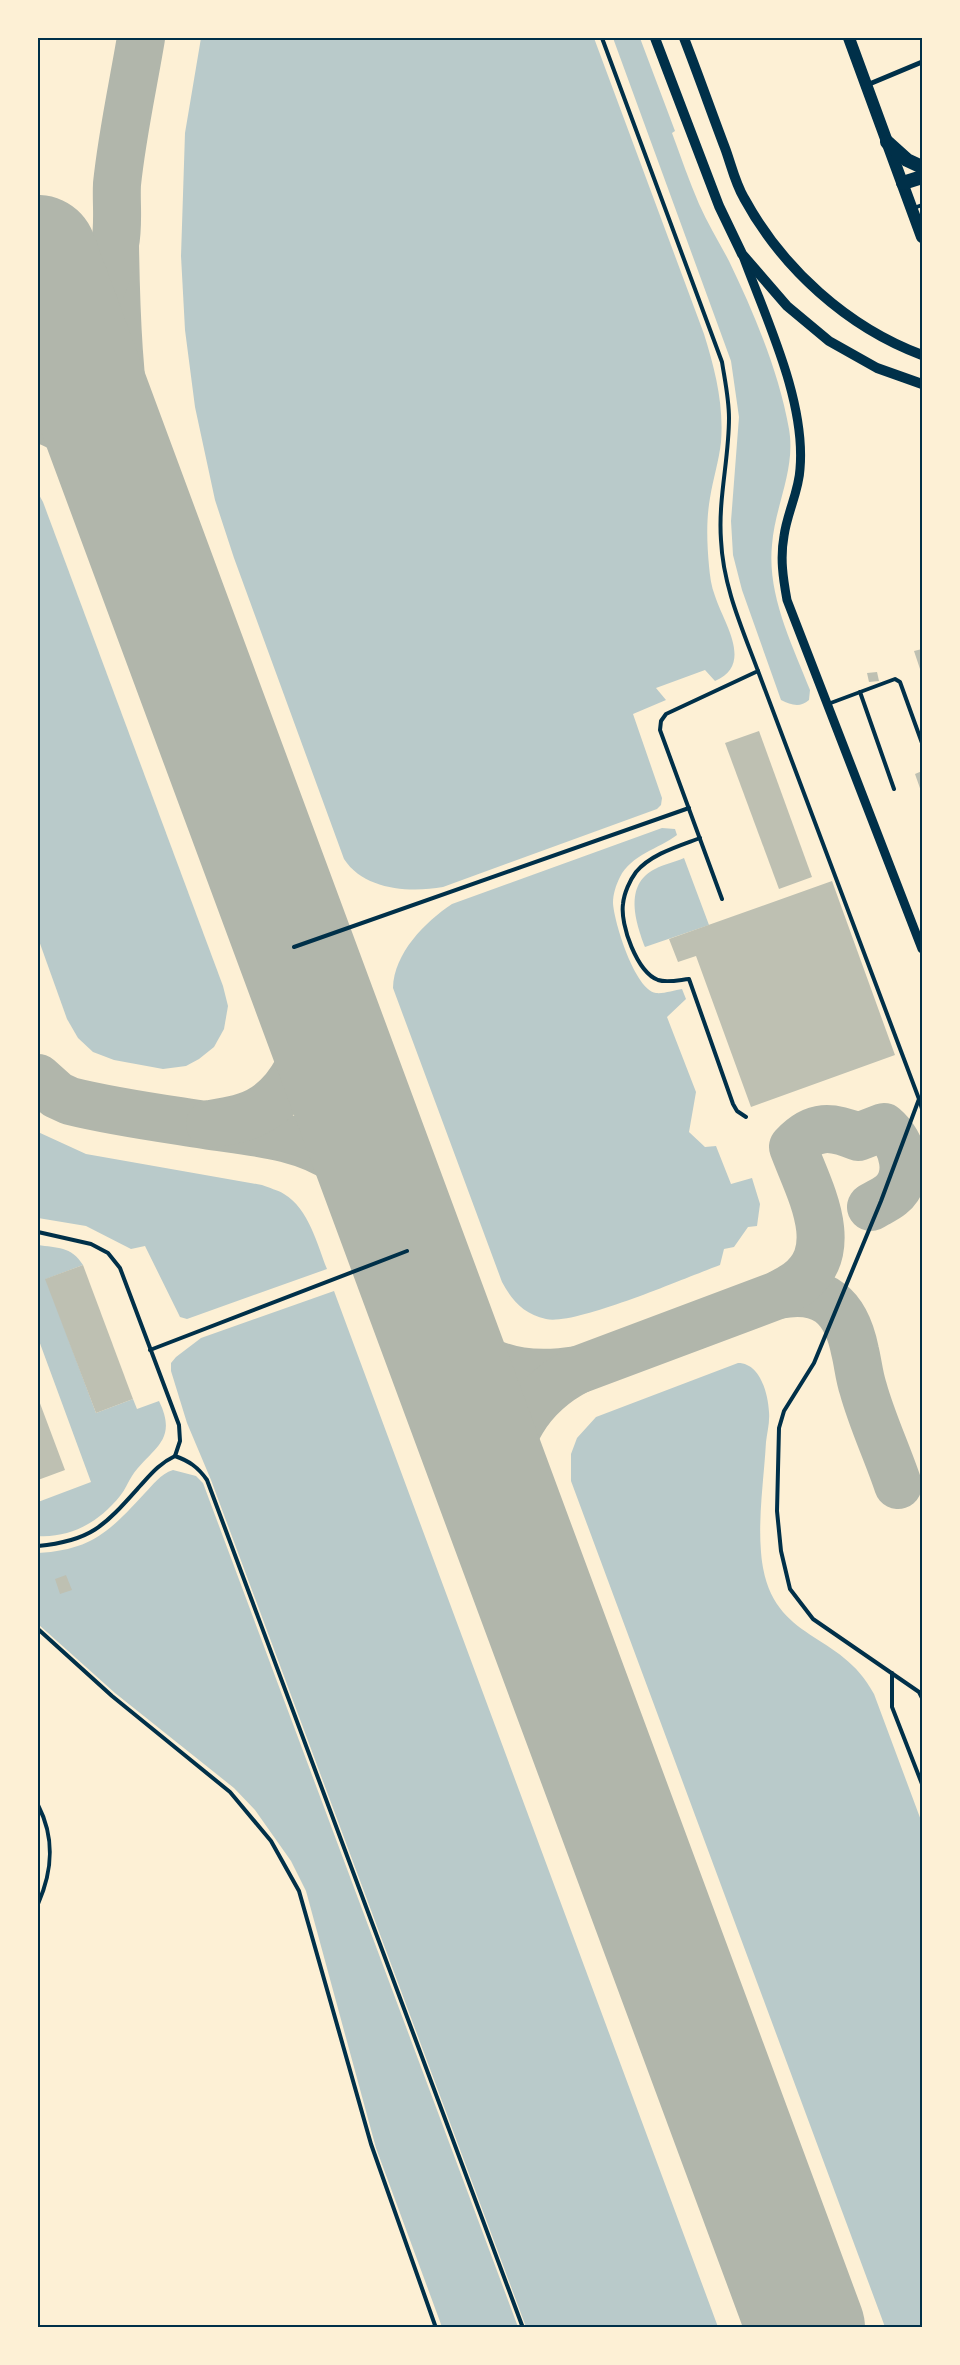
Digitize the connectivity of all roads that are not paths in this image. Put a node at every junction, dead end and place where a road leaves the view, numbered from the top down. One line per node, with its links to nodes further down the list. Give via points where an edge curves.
1 (602, 38): 16 (lane, via 722,362 729,419 720,521 723,565 730,597)
2 (655, 38): 13 (main road, via 718,206)
3 (684, 38): 14 (main road, via 743,196 766,232 807,282 848,316 896,345)
4 (849, 38): 6 (main road)
5 (922, 62): 6 (street)
6 (866, 85): 7 (main road)
7 (888, 142): 8 (highway, via 907,160); 10 (main road)
8 (922, 167)
9 (922, 176): 10 (highway)
10 (903, 183): 11 (main road)
11 (917, 207): 12 (main road)
12 (922, 236)
13 (742, 254): 15 (main road, via 787,306 829,341 877,368); 18 (street, via 792,393 799,429 800,469 784,535 781,571 787,600)
14 (922, 354)
15 (922, 384)
16 (758, 671): 21 (lane, via 666,714 660,721 660,730); 26 (lane)
17 (860, 692): 18 (lane); 19 (lane, via 895,679 900,682); 20 (lane)
18 (828, 704): 25 (street)
19 (922, 743)
20 (894, 789)
21 (689, 808): 22 (lane); 24 (lane)
22 (700, 838): 23 (lane); 28 (lane, via 648,860 635,873 624,897 623,919 636,958 646,973 659,980 689,978 733,1104 737,1112)
23 (722, 899)
24 (294, 947)
25 (922, 948)
26 (919, 1099): 27 (lane); 35 (lane, via 814,1363 784,1411 778,1428 777,1511 790,1589 813,1619)
27 (922, 1109)
28 (746, 1117)
29 (38, 1232): 31 (lane, via 91,1244 108,1253 120,1268)
30 (407, 1251): 31 (lane)
31 (150, 1350): 32 (lane, via 179,1425 180,1441)
32 (175, 1456): 33 (lane, via 157,1467 100,1527 73,1540); 41 (lane, via 201,1470 207,1480)
33 (38, 1546)
34 (38, 1629): 40 (lane, via 112,1696 230,1792 255,1820 286,1864 299,1891 371,2144)
35 (892, 1674): 36 (lane, via 919,1692); 37 (lane, via 892,1707)
36 (922, 1698)
37 (922, 1784)
38 (38, 1805): 39 (lane, via 49,1834 51,1853 49,1872)
39 (38, 1904)
40 (436, 2328)
41 (523, 2328)

